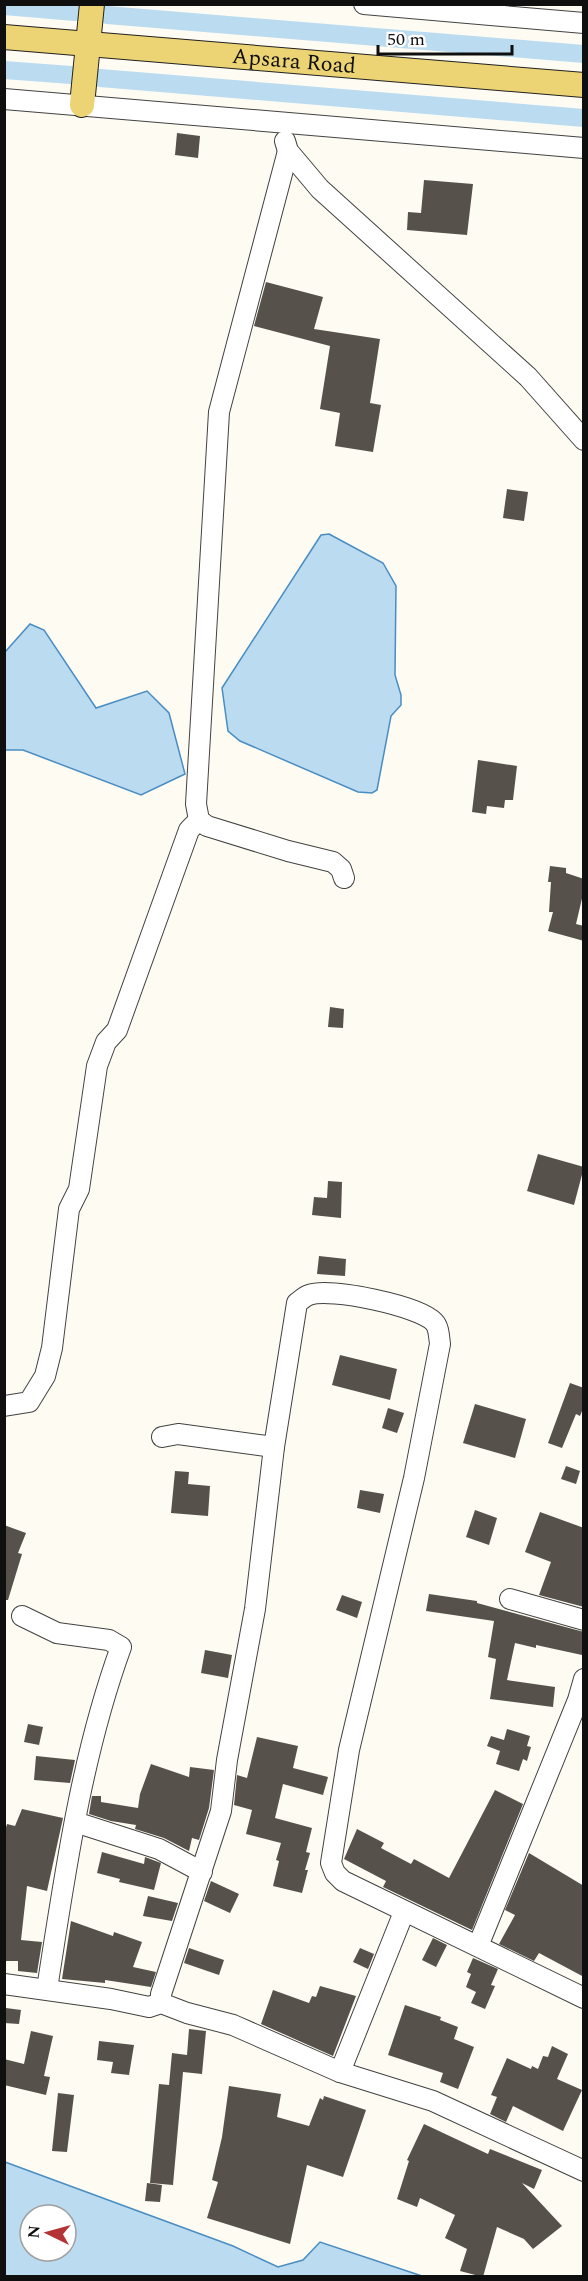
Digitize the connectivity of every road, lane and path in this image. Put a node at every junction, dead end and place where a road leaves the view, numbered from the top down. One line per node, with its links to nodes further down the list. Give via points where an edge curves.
1 (92, 4): 5 (main road)
2 (364, 4): 3 (street)
3 (584, 23)
4 (4, 37): 5 (main road, Apsara Road)
5 (88, 44): 6 (main road, Apsara Road); 8 (main road)
6 (584, 86)
7 (4, 99): 8 (street)
8 (82, 105): 9 (street)
9 (281, 123): 10 (street); 11 (street)
10 (584, 148)
11 (288, 151): 12 (street, via 320,189 528,377); 13 (street, via 219,412 196,804)
12 (584, 440)
13 (199, 819): 14 (street, via 222,832 333,862); 15 (street, via 189,830 117,1030 106,1042 97,1066 79,1189 69,1209 56,1322 45,1376 29,1402)
14 (344, 878)
15 (4, 1406)
16 (162, 1437): 17 (street, via 178,1434)
17 (274, 1447): 24 (street, via 255,1609 221,1811); 25 (street, via 297,1303 309,1294 367,1298 426,1315 437,1324 440,1344 414,1478 349,1750 331,1855 335,1873 342,1881)
18 (510, 1599): 20 (street)
19 (22, 1616): 23 (street, via 57,1633 109,1640 121,1647 100,1709)
20 (584, 1620)
21 (584, 1679): 22 (street)
22 (581, 1700): 26 (street)
23 (75, 1822): 24 (street, via 159,1849); 28 (street)
24 (202, 1872): 30 (street)
25 (404, 1912): 26 (street); 31 (street)
26 (478, 1946): 29 (street)
27 (4, 1984): 28 (street)
28 (47, 1989): 30 (street, via 149,2007)
29 (584, 1998)
30 (161, 2004): 31 (street, via 233,2025)
31 (340, 2072): 32 (street, via 433,2101)
32 (584, 2171)

